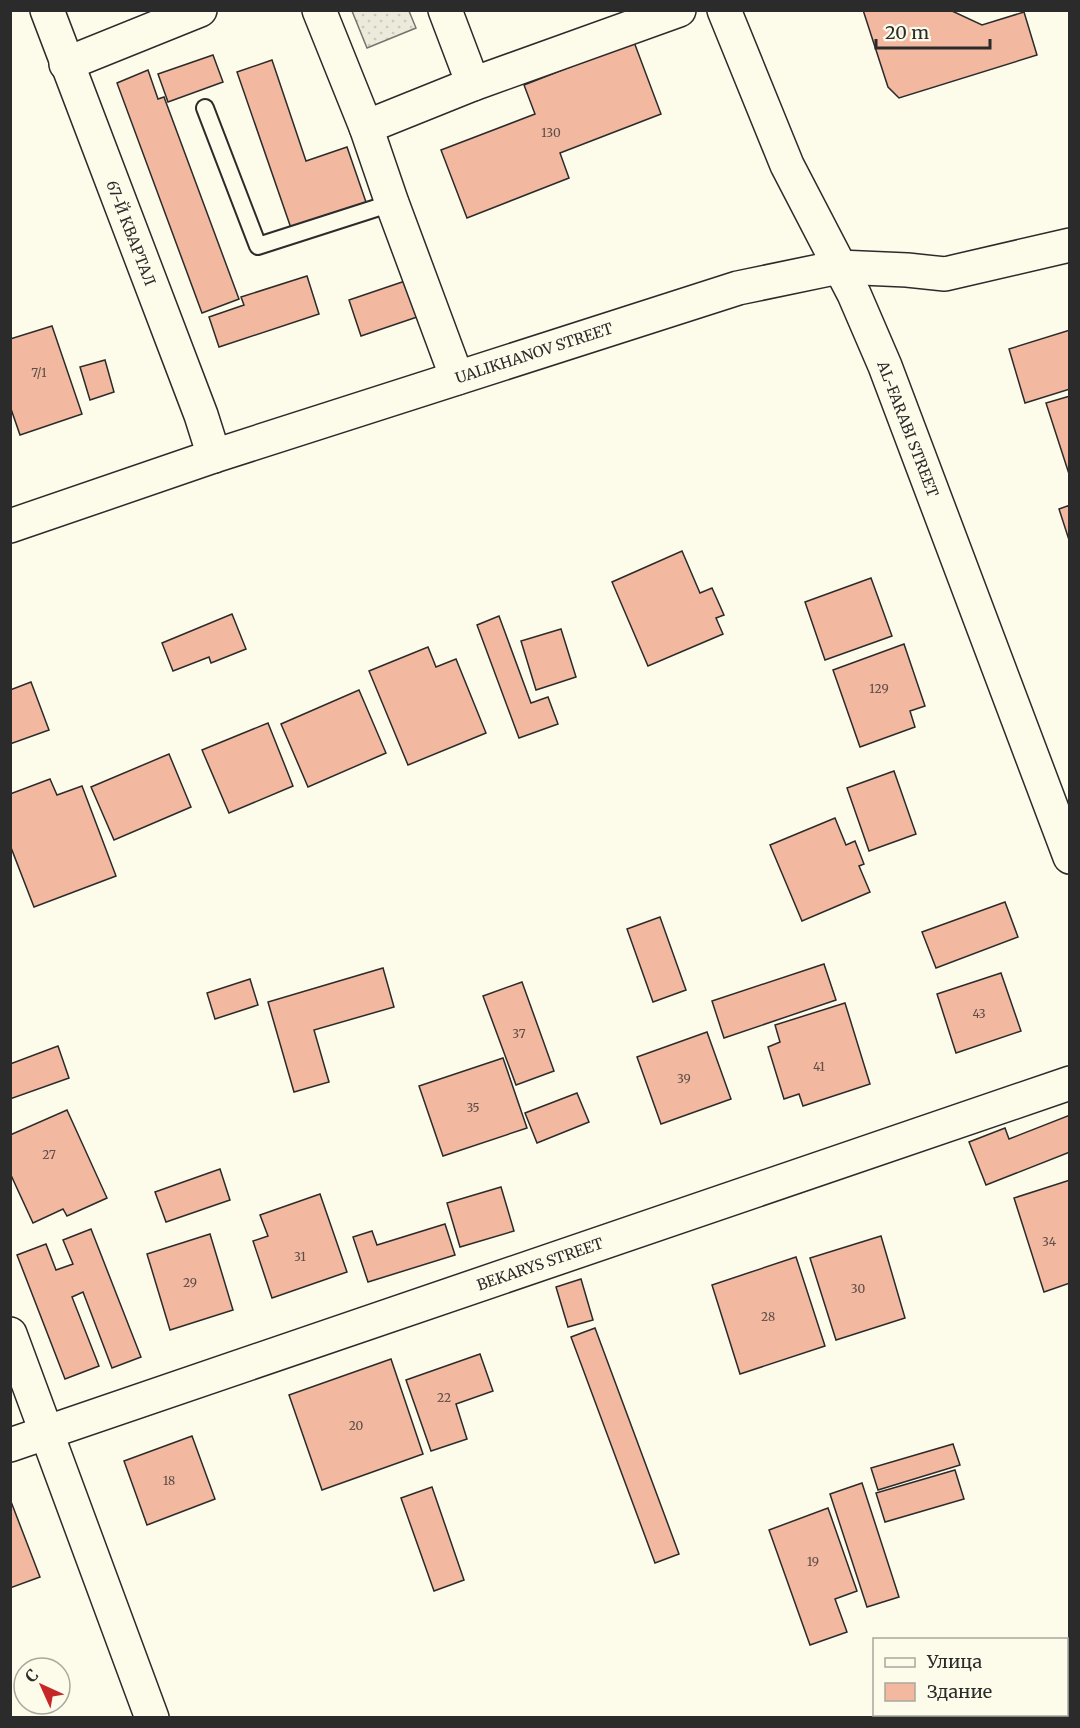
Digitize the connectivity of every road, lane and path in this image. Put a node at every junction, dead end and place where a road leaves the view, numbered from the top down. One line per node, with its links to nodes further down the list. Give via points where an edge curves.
1 (46, 10): 7 (street, 67-Й КВАРТАЛ)
2 (200, 10): 7 (street)
3 (319, 10): 10 (street)
4 (445, 10): 8 (street)
5 (679, 10): 8 (street)
6 (723, 10): 13 (street, AL-FARABI STREET, via 787,165)
7 (66, 64): 15 (street, 67-Й КВАРТАЛ, via 201,415)
8 (473, 84): 10 (street)
9 (205, 108): 11 (lane, via 258,246)
10 (366, 127): 11 (street)
11 (392, 203): 14 (street)
12 (1070, 245): 13 (street, UALIKHANOV STREET, via 945,274)
13 (839, 267): 14 (street, UALIKHANOV STREET, via 738,288); 17 (street, AL-FARABI STREET, via 885,366)
14 (457, 378): 15 (street, UALIKHANOV STREET)
15 (213, 456): 16 (street, UALIKHANOV STREET)
16 (10, 526)
17 (1070, 857)
18 (1070, 1083): 20 (street, BEKARYS STREET)
19 (10, 1334): 20 (street)
20 (48, 1432): 21 (street, BEKARYS STREET); 22 (street)
21 (10, 1445)
22 (152, 1718)

